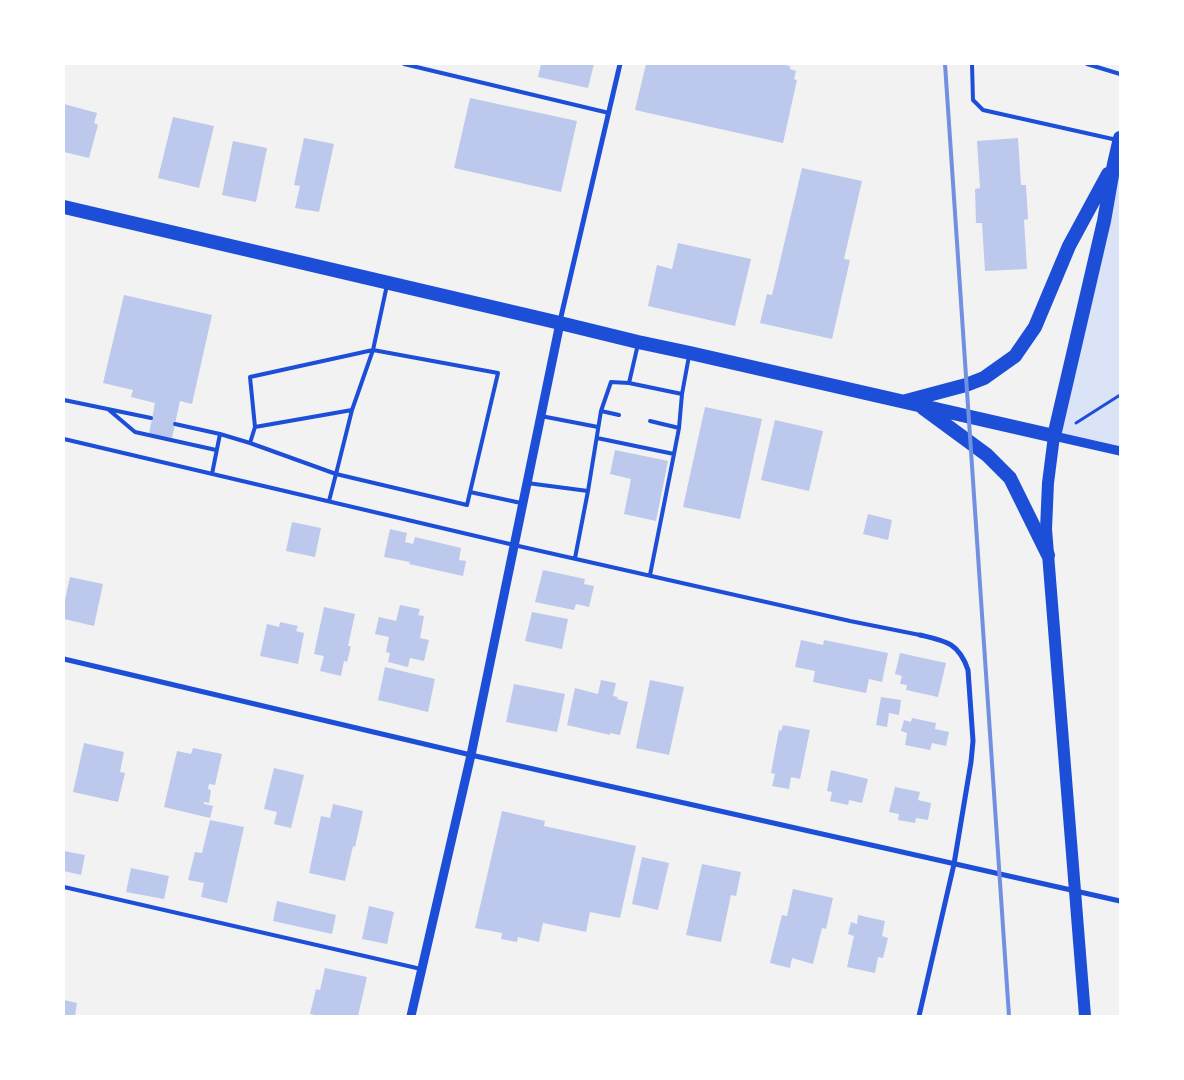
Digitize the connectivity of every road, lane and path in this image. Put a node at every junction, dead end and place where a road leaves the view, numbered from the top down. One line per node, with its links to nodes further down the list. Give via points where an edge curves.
1 (404, 64): 6 (lane)
2 (620, 64): 6 (street)
3 (972, 64): 7 (lane, via 973,100 983,110)
4 (1087, 64): 5 (lane)
5 (1120, 74)
6 (608, 113): 11 (street)
7 (1120, 139): 8 (highway)
8 (1114, 164): 19 (highway, via 1069,246 1035,327 1015,356 984,378); 33 (highway, via 1104,221)
9 (64, 207): 10 (highway)
10 (387, 282): 11 (highway); 13 (lane)
11 (560, 323): 12 (highway); 25 (street)
12 (638, 342): 14 (highway); 15 (lane)
13 (373, 350): 22 (lane); 29 (lane, via 250,376); 44 (lane, via 498,373)
14 (690, 353): 16 (lane); 19 (highway)
15 (629, 383): 16 (lane); 23 (lane, via 611,382)
16 (682, 394): 31 (lane)
17 (1120, 395): 33 (path)
18 (64, 400): 21 (lane)
19 (903, 402): 20 (highway)
20 (918, 405): 33 (highway); 48 (highway, via 987,455 1010,478)
21 (109, 410): 26 (lane); 37 (lane, via 135,432)
22 (352, 410): 29 (lane); 41 (lane)
23 (601, 411): 24 (lane); 30 (lane)
24 (619, 415)
25 (541, 416): 30 (lane); 42 (street)
26 (151, 418)
27 (650, 421): 31 (lane)
28 (175, 424): 32 (lane)
29 (255, 427): 36 (lane)
30 (598, 427): 34 (lane)
31 (679, 428): 39 (lane)
32 (220, 434): 36 (lane); 37 (lane)
33 (1054, 436): 38 (street); 48 (main road, via 1048,482)
34 (597, 438): 39 (lane); 43 (lane)
35 (64, 439): 40 (lane)
36 (250, 443): 41 (lane)
37 (216, 450): 40 (lane)
38 (1120, 451)
39 (674, 454): 50 (lane)
40 (212, 474): 45 (lane)
41 (336, 474): 44 (lane, via 466,505); 45 (lane)
42 (527, 483): 43 (lane); 46 (street)
43 (588, 491): 49 (lane)
44 (470, 492): 46 (lane)
45 (329, 501): 47 (lane)
46 (522, 503): 47 (street)
47 (514, 545): 49 (lane); 53 (street)
48 (1048, 555): 56 (main road)
49 (575, 558): 50 (lane)
50 (650, 575): 51 (lane)
51 (920, 635): 54 (street, via 951,645 959,651 968,670 973,741)
52 (64, 659): 53 (street)
53 (471, 755): 54 (street); 58 (street)
54 (954, 864): 56 (street); 60 (street)
55 (64, 886): 58 (lane)
56 (1075, 890): 57 (street); 61 (main road)
57 (1120, 901)
58 (422, 969): 59 (street)
59 (411, 1016)
60 (920, 1016)
61 (1085, 1016)

